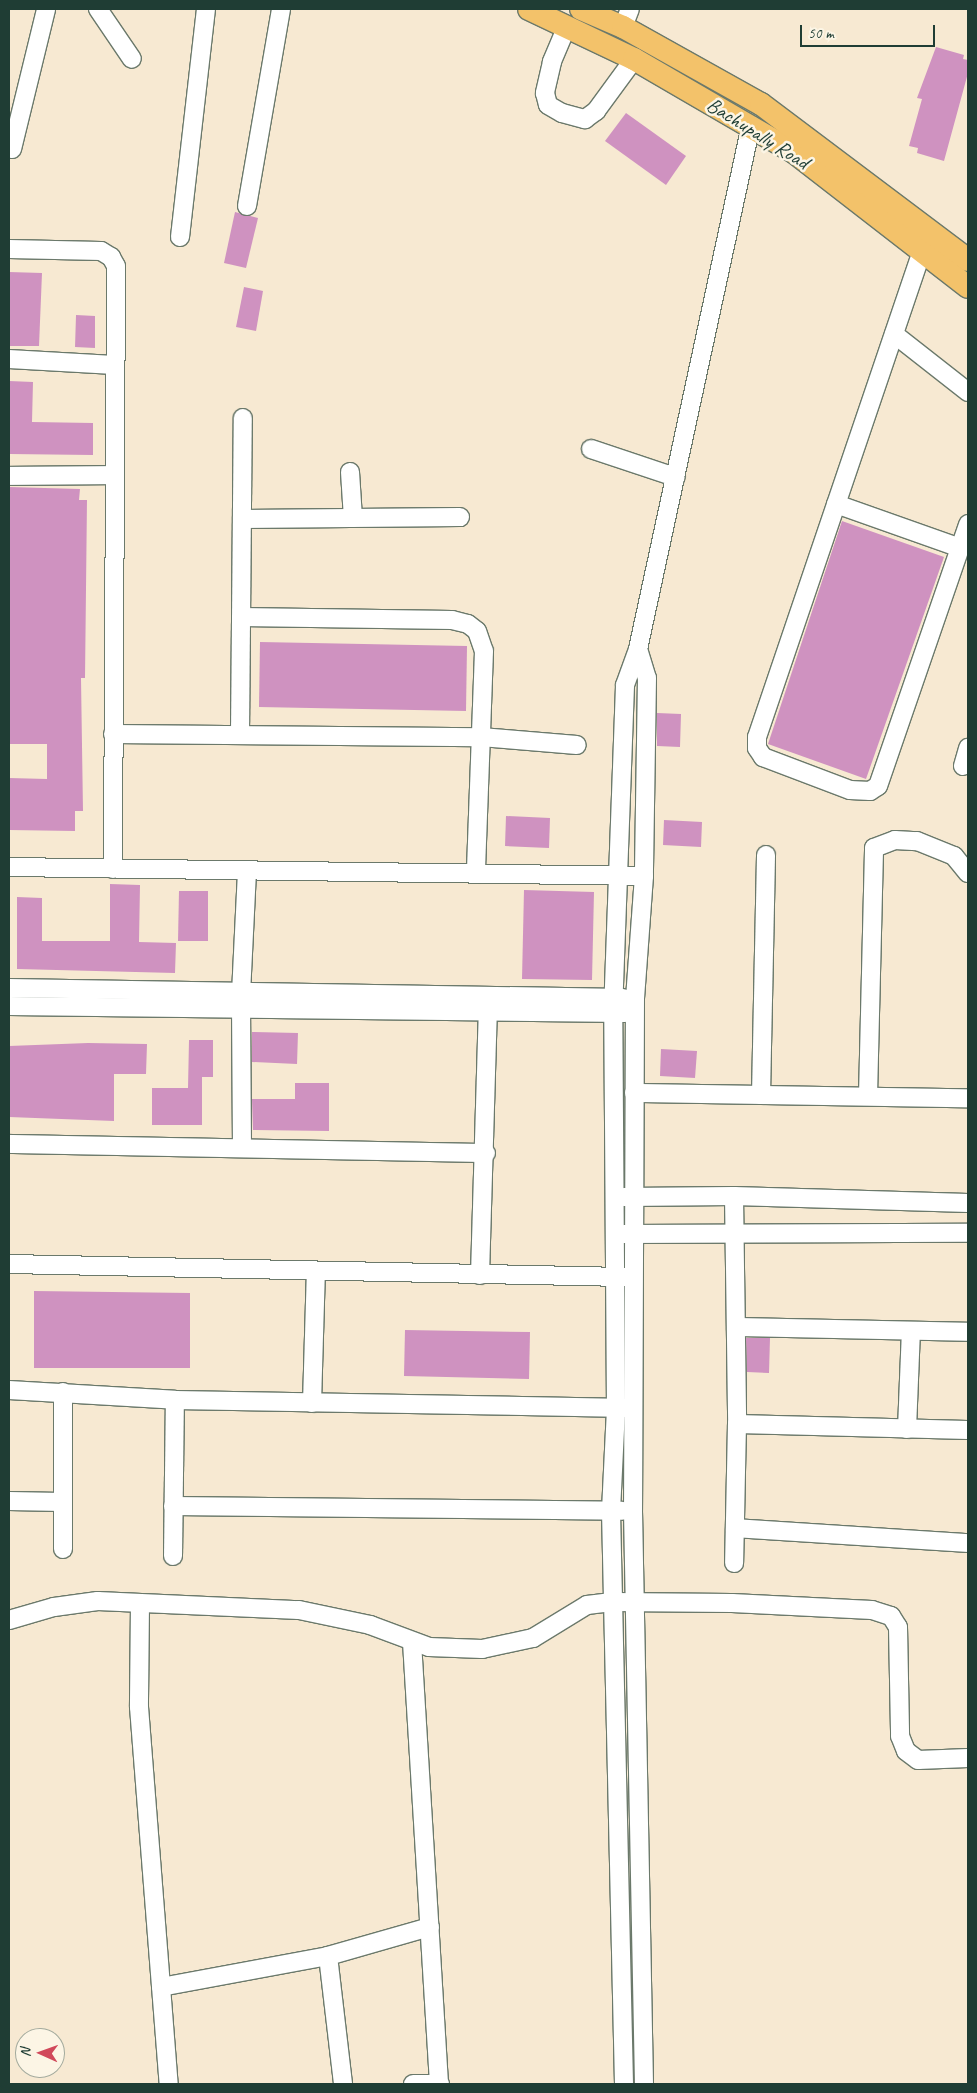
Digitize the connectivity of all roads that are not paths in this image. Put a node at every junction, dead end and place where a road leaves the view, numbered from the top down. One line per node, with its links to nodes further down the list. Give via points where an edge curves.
1 (46, 9): 12 (street)
2 (98, 9): 9 (street)
3 (206, 9): 14 (street)
4 (281, 9): 13 (street)
5 (530, 9): 8 (main road, Bachupally Road)
6 (581, 9): 7 (main road, Bachupally Road)
7 (626, 18): 17 (main road, Bachupally Road, via 761,104)
8 (567, 26): 10 (main road, Bachupally Road); 10 (street, via 552,62 545,93 548,105 562,114 573,119 585,119 596,112)
9 (132, 59)
10 (634, 59): 11 (main road, Bachupally Road)
11 (751, 125): 16 (main road, Bachupally Road, via 794,152); 28 (street)
12 (12, 149)
13 (247, 206)
14 (180, 237)
15 (9, 249): 21 (street, via 87,250 111,257 118,279)
16 (922, 251): 18 (main road, Bachupally Road); 19 (street)
17 (968, 260)
18 (968, 287)
19 (894, 334): 22 (street); 29 (street)
20 (9, 360): 21 (street)
21 (114, 365): 26 (street)
22 (968, 392)
23 (243, 418): 32 (street)
24 (591, 449): 28 (street)
25 (350, 472): 31 (street)
26 (114, 475): 27 (street); 37 (street)
27 (9, 476)
28 (675, 477): 36 (street)
29 (836, 504): 34 (street); 34 (street, via 757,737 757,748 763,757 850,790 870,791 878,786)
30 (460, 517): 31 (street)
31 (353, 518): 32 (street)
32 (242, 519): 35 (street)
33 (968, 524): 34 (street)
34 (960, 548)
35 (241, 617): 38 (street); 39 (street, via 452,620 468,624 477,631 484,652)
36 (638, 649): 49 (street, via 625,685); 50 (street, via 647,678)
37 (113, 734): 38 (street); 45 (street)
38 (240, 735): 39 (street)
39 (481, 737): 40 (street); 48 (street)
40 (578, 745)
41 (968, 748): 42 (street)
42 (963, 766)
43 (766, 855): 58 (street)
44 (9, 867): 45 (street)
45 (112, 869): 46 (street)
46 (247, 870): 48 (street); 52 (street)
47 (968, 872): 59 (street, via 954,856 917,841 895,840 874,848)
48 (476, 874): 49 (street)
49 (618, 875): 50 (street); 55 (street)
50 (644, 876): 56 (street)
51 (9, 988): 52 (street)
52 (241, 1002): 53 (street); 54 (street); 62 (street)
53 (489, 1005): 55 (street); 63 (street)
54 (9, 1006)
55 (613, 1006): 56 (street); 65 (street)
56 (635, 1006): 57 (street)
57 (634, 1093): 58 (street); 66 (street)
58 (761, 1095): 59 (street)
59 (868, 1096): 60 (street)
60 (968, 1098)
61 (9, 1144): 62 (street)
62 (242, 1148): 63 (street)
63 (486, 1153): 74 (street)
64 (734, 1196): 66 (street); 67 (street); 69 (street)
65 (616, 1197): 66 (street); 68 (street)
66 (636, 1198): 71 (street)
67 (968, 1203)
68 (614, 1233): 71 (street); 76 (street)
69 (733, 1233): 70 (street); 71 (street); 77 (street)
70 (968, 1233)
71 (635, 1235): 75 (street)
72 (9, 1264): 73 (street)
73 (316, 1271): 74 (street); 83 (street)
74 (480, 1275): 76 (street)
75 (635, 1277): 76 (street); 85 (street)
76 (614, 1278): 84 (street)
77 (736, 1327): 78 (street); 86 (street)
78 (911, 1331): 79 (street); 87 (street)
79 (968, 1332)
80 (9, 1390): 81 (street)
81 (63, 1392): 82 (street); 90 (street)
82 (175, 1400): 83 (street); 91 (street)
83 (312, 1402): 84 (street)
84 (616, 1408): 85 (street); 92 (street)
85 (635, 1408): 93 (street)
86 (737, 1424): 87 (street); 94 (street)
87 (907, 1428): 88 (street)
88 (968, 1430)
89 (9, 1501): 90 (street)
90 (62, 1502): 96 (street)
91 (174, 1506): 92 (street); 97 (street)
92 (611, 1511): 93 (street); 99 (street)
93 (633, 1511): 100 (street)
94 (735, 1528): 95 (street); 98 (street)
95 (968, 1543)
96 (63, 1549)
97 (173, 1556)
98 (734, 1563)
99 (612, 1602): 100 (street); 103 (street, via 587,1605 549,1630 507,1645 459,1649 428,1648); 112 (street)
100 (633, 1602): 104 (street, via 850,1609 891,1616 898,1627 900,1736 906,1751 918,1760); 113 (street)
101 (140, 1604): 102 (street, via 98,1601 54,1607); 103 (street, via 314,1612 370,1625); 107 (street, via 139,1707)
102 (9, 1620)
103 (412, 1642): 105 (street)
104 (968, 1758)
105 (430, 1927): 106 (street); 108 (street)
106 (328, 1956): 107 (street); 110 (street)
107 (161, 1987): 109 (street)
108 (440, 2083): 111 (street)
109 (169, 2084)
110 (343, 2084)
111 (413, 2084)
112 (624, 2084)
113 (644, 2084)

